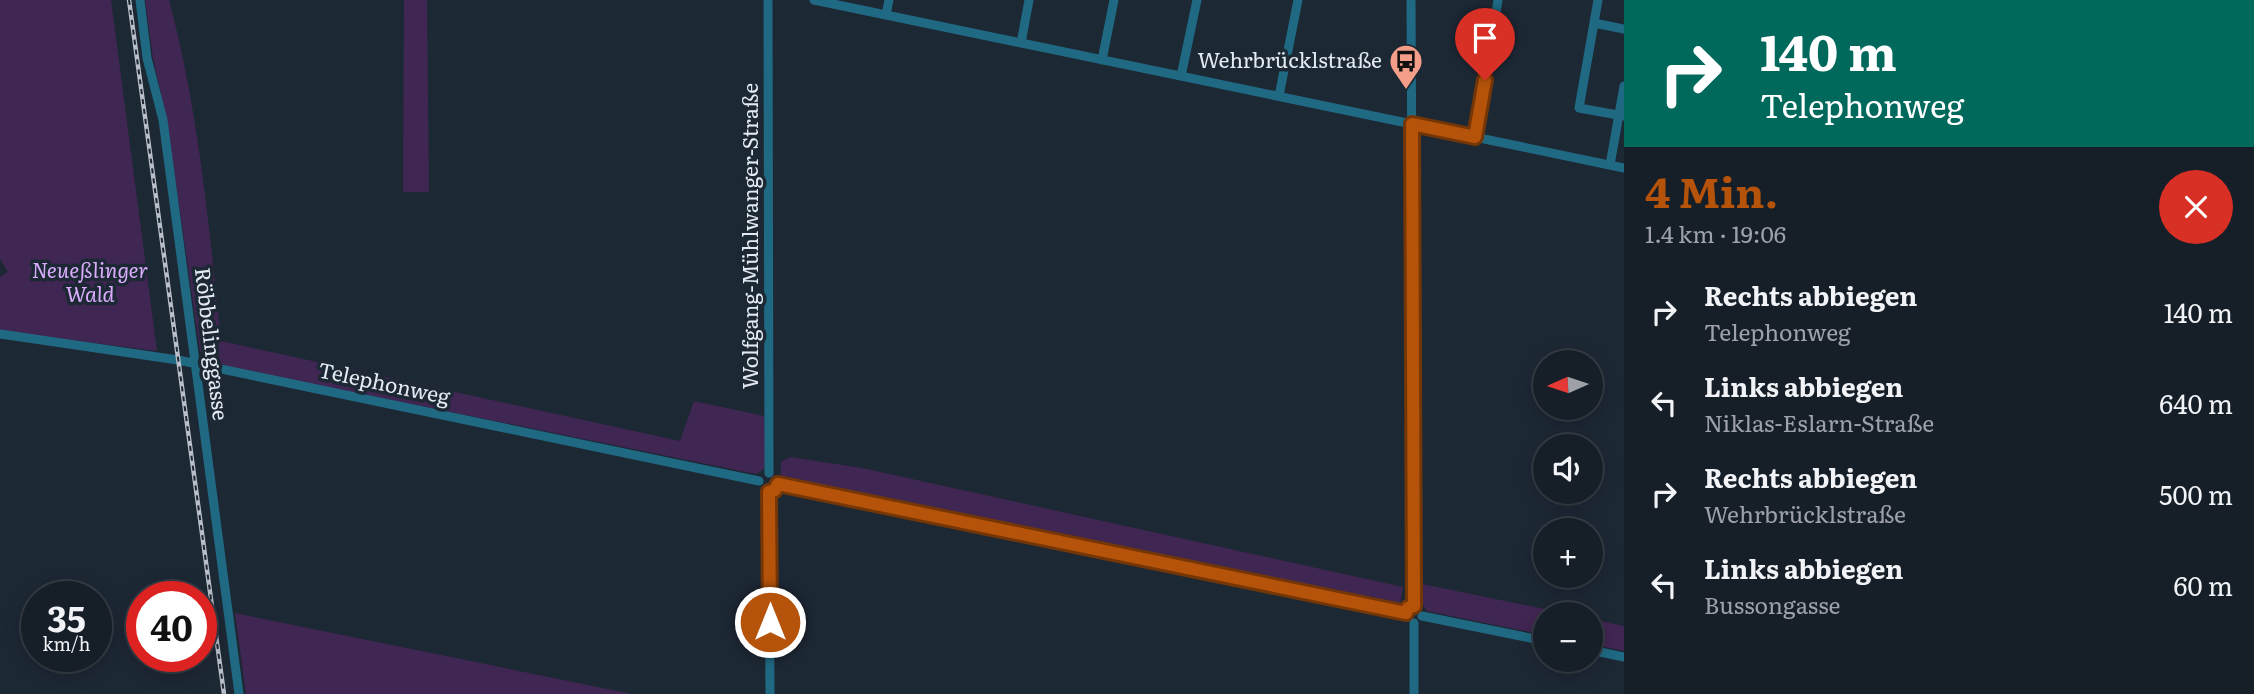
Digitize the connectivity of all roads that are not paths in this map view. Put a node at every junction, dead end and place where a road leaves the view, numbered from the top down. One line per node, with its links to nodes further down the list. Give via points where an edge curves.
1 (140, 0): 26 (street, Röbbelinggasse, via 147,58 163,120)
2 (768, 0): 27 (street, Wolfgang-Mühlwanger-Straße)
3 (814, 0): 12 (street)
4 (889, 0): 12 (street)
5 (1029, 0): 15 (street)
6 (1114, 0): 16 (street)
7 (1197, 0): 17 (street)
8 (1298, 0): 19 (street)
9 (1411, 0): 21 (street)
10 (1498, 0): 22 (street)
11 (1598, 0): 13 (street)
12 (886, 16): 15 (street)
13 (1594, 23): 14 (street); 20 (street, via 1578,108)
14 (1624, 29)
15 (1021, 43): 16 (street)
16 (1102, 60): 17 (street)
17 (1181, 76): 19 (street)
18 (1624, 86): 20 (street)
19 (1279, 96): 21 (street)
20 (1621, 116): 23 (street)
21 (1412, 124): 22 (street); 31 (street)
22 (1475, 137): 23 (street)
23 (1609, 165): 24 (street)
24 (1624, 168)
25 (0, 334): 26 (street, Telephonweg)
26 (197, 364): 28 (street, Telephonweg); 38 (street, Röbbelinggasse)
27 (769, 473): 28 (street); 29 (street, via 776,476)
28 (759, 481): 30 (street, via 762,490)
29 (778, 484): 30 (street); 32 (street)
30 (769, 492): 39 (street)
31 (1414, 606): 32 (street); 33 (street)
32 (1406, 613): 34 (street)
33 (1422, 616): 34 (street); 35 (street)
34 (1414, 623): 40 (street)
35 (1533, 639)
36 (1603, 653): 37 (street)
37 (1624, 657)
38 (239, 694)
39 (770, 694)
40 (1414, 694)

